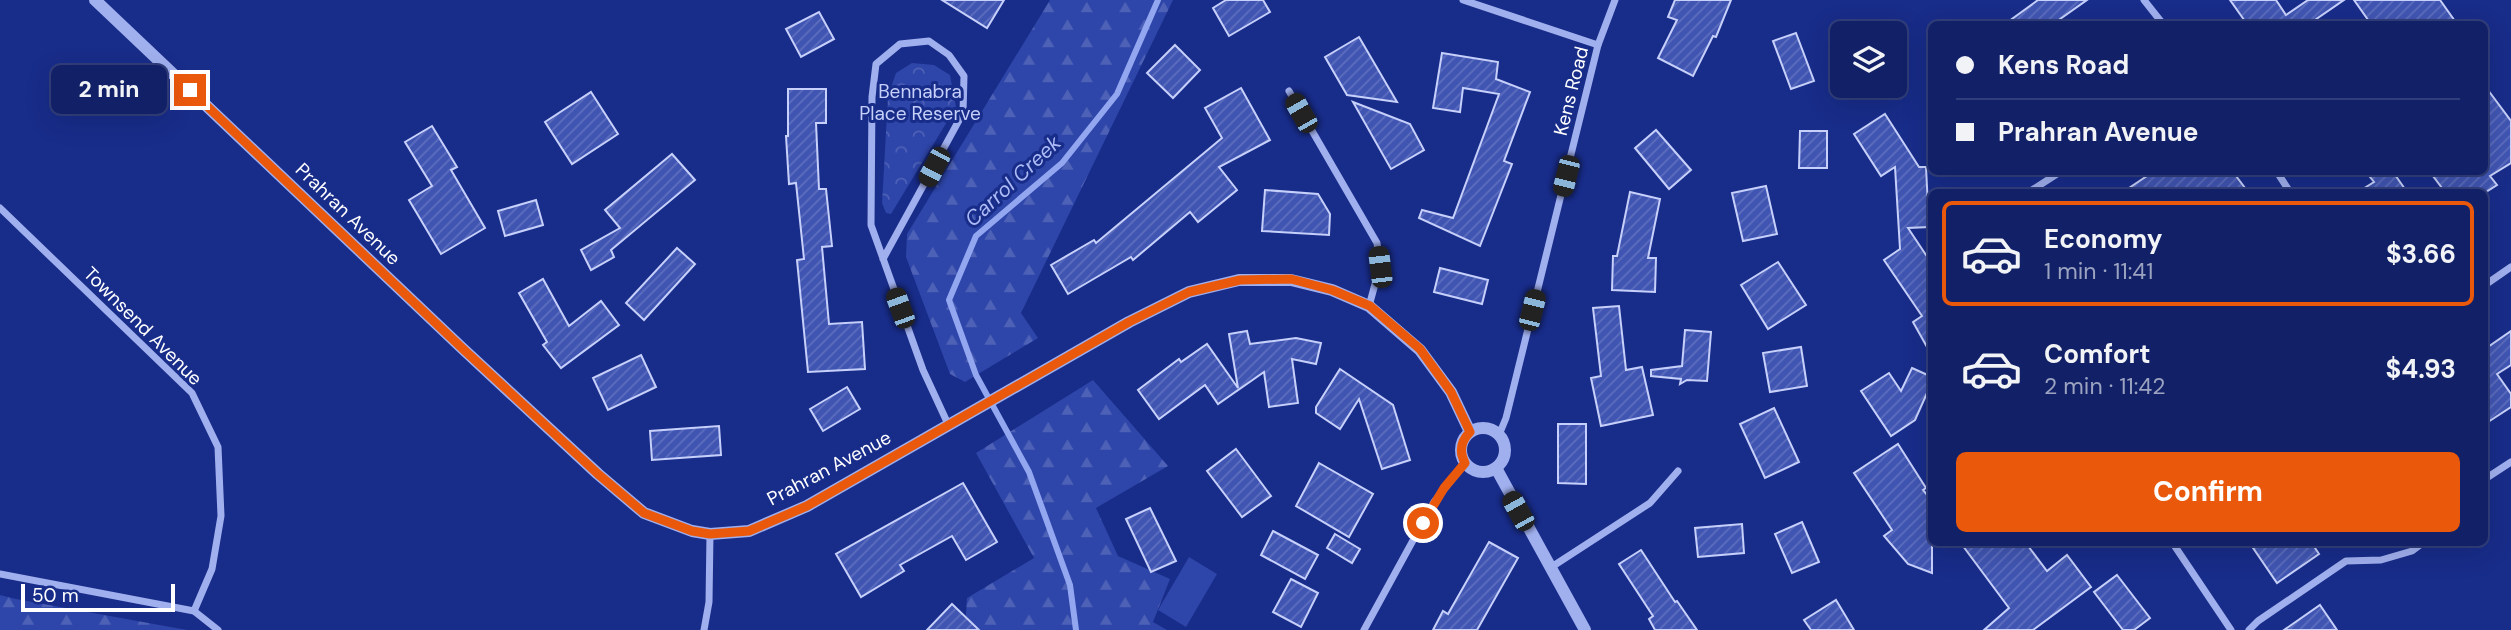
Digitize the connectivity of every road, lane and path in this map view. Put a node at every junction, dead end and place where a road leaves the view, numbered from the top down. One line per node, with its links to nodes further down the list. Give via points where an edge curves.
1 (95, 0): 23 (street, Prahran Avenue, via 598,474 644,513)
2 (1462, 0): 6 (street)
3 (1615, 0): 6 (street, Kens Road)
4 (2144, 0): 5 (street)
5 (2161, 21)
6 (1598, 45): 17 (street, Kens Road)
7 (1289, 91): 14 (street, via 1377,243 1380,267)
8 (2055, 175): 9 (street)
9 (2034, 189)
10 (0, 208): 28 (street, Townsend Avenue, via 192,394 208,426 218,447 221,516 212,569)
11 (883, 259): 11 (street, via 871,225 876,64 900,44 929,41 949,55 964,76 963,113); 15 (street)
12 (2511, 267): 13 (street)
13 (2488, 283)
14 (1370, 306): 15 (street, Prahran Avenue, via 1291,279 1240,280 1189,292); 16 (street, Prahran Avenue, via 1420,349 1451,392)
15 (948, 424): 23 (street, Prahran Avenue, via 807,506 749,531)
16 (1470, 432): 17 (street, via 1485,428); 19 (street, via 1461,449)
17 (1500, 436): 20 (street, via 1504,455)
18 (2511, 462): 22 (street)
19 (1465, 463): 20 (street, via 1480,472); 31 (street, via 1434,502)
20 (1496, 468): 26 (street)
21 (1678, 471): 26 (street, via 1650,503)
22 (2488, 477)
23 (710, 534): 30 (street)
24 (2175, 546): 33 (street)
25 (2419, 546): 34 (street, via 2382,560 2346,561)
26 (1550, 568): 32 (street)
27 (0, 573): 28 (street)
28 (194, 611): 29 (street)
29 (218, 630)
30 (704, 630)
31 (1364, 630)
32 (1585, 630)
33 (2231, 630)
34 (2249, 630)

